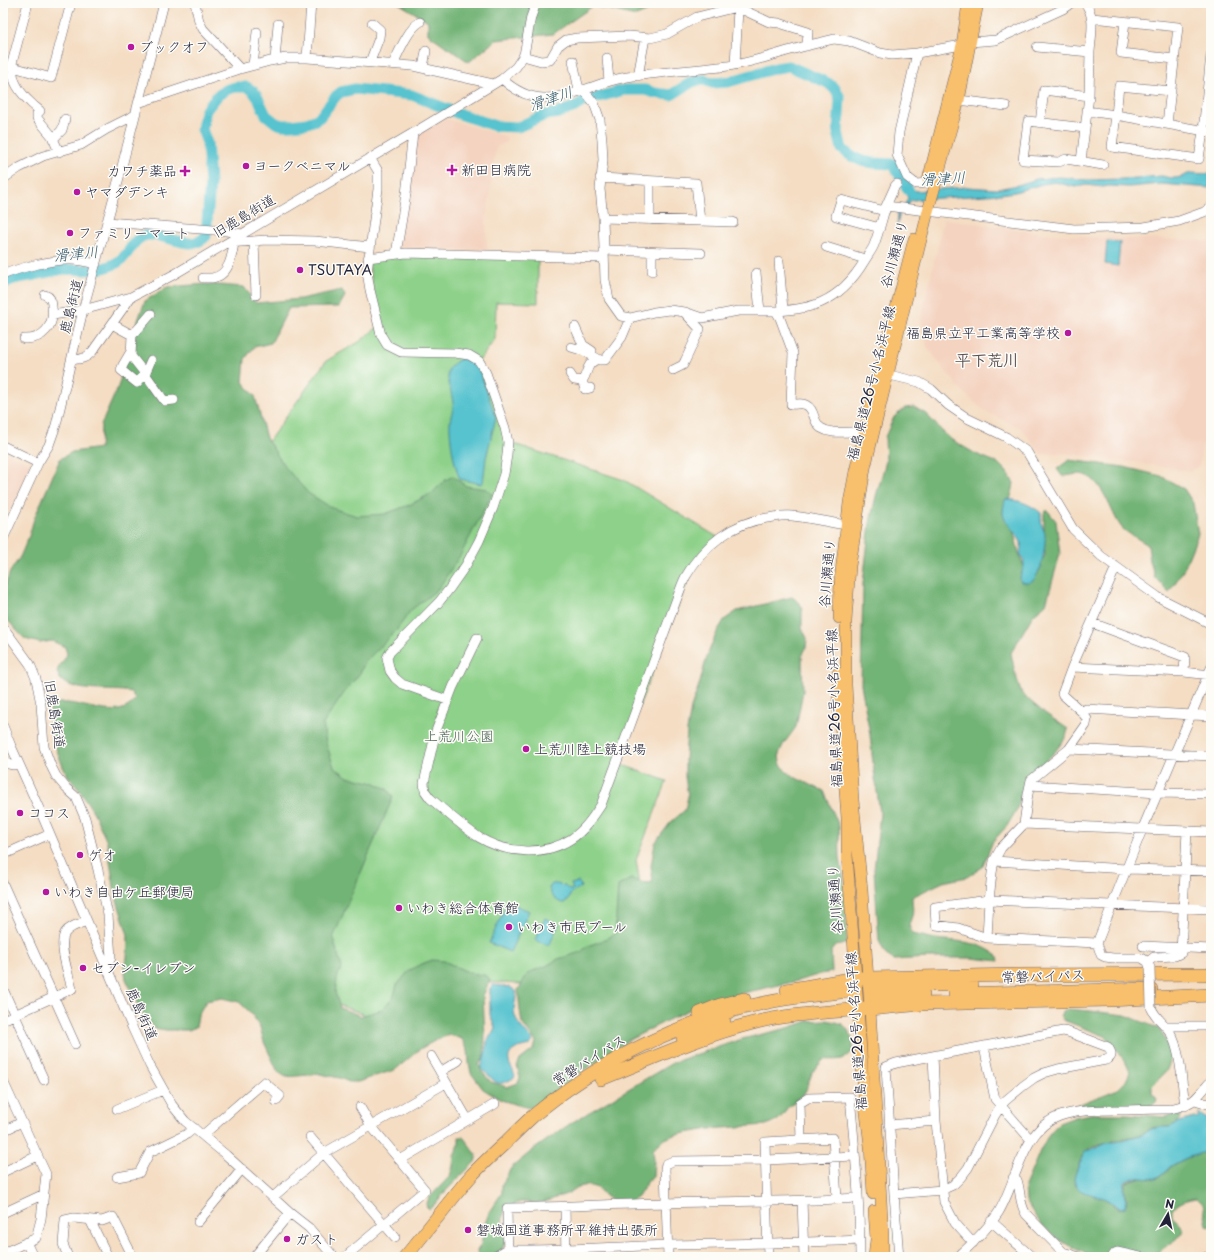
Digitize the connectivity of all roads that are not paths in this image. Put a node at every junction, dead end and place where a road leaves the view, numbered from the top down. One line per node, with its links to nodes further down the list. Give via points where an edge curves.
1 (28, 3): 36 (street)
2 (71, 3): 36 (street, via 52,78)
3 (164, 3): 47 (street, 鹿島街道)
4 (196, 3): 38 (street, via 203,30)
5 (310, 3): 27 (street)
6 (536, 3): 26 (street)
7 (968, 3): 19 (main road)
8 (978, 3): 19 (main road, 福島県道26号小名浜平線)
9 (1071, 3): 19 (street, via 996,40)
10 (1085, 3): 12 (street)
11 (736, 5): 18 (street, via 697,17 667,34); 20 (street, via 769,22 808,32); 34 (street, via 738,10)
12 (1092, 18): 14 (street); 23 (street)
13 (420, 22): 33 (street)
14 (1125, 22): 29 (street, via 1122,53); 29 (street, via 1178,27)
15 (372, 23): 32 (street, via 380,30)
16 (278, 24): 30 (street)
17 (257, 32): 35 (street)
18 (645, 38): 26 (street, via 577,38 561,43 546,62); 39 (street)
19 (966, 44): 24 (street); 46 (main road, 福島県道26号小名浜平線); 67 (main road)
20 (808, 46): 24 (street, via 834,39 849,41 880,53); 34 (street)
21 (1037, 48): 23 (street)
22 (426, 51): 37 (street)
23 (1090, 52): 45 (street)
24 (917, 53): 67 (street, via 896,155 908,177 916,184)
25 (1211, 55): 56 (street)
26 (523, 56): 40 (street, via 516,67)
27 (307, 58): 30 (street); 32 (street)
28 (607, 58): 41 (street)
29 (1174, 59): 44 (street)
30 (275, 60): 35 (street)
31 (573, 61): 43 (street)
32 (370, 62): 33 (street)
33 (393, 64): 37 (street)
34 (735, 65): 39 (street)
35 (253, 66): 38 (street)
36 (9, 68): 58 (street, via 18,87 39,109 37,118)
37 (423, 68): 42 (street)
38 (240, 69): 47 (street)
39 (638, 76): 41 (street)
40 (502, 79): 42 (street); 43 (street, via 519,92 543,98)
41 (609, 81): 43 (street)
42 (493, 84): 57 (street, 旧鹿島街道)
43 (583, 91): 64 (street, via 594,103 600,120 603,160)
44 (1171, 91): 51 (street, via 1119,86); 54 (street)
45 (1089, 96): 49 (street); 53 (street, via 1044,90)
46 (959, 100): 48 (street); 67 (main road, 福島県道26号小名浜平線)
47 (138, 103): 50 (street, 鹿島街道)
48 (1006, 106)
49 (1087, 111): 51 (street); 55 (street)
50 (135, 115): 59 (street, via 81,145); 74 (street, 鹿島街道)
51 (1116, 115): 54 (street); 56 (street, via 1112,147 1199,159)
52 (65, 119): 58 (street, via 62,130)
53 (1040, 123): 55 (street); 61 (street, via 1028,121 1023,160)
54 (1167, 124): 56 (street)
55 (1085, 128): 61 (street)
56 (1207, 132)
57 (413, 134): 60 (street, 旧鹿島街道); 84 (street)
58 (53, 139): 59 (street)
59 (59, 152): 63 (street, via 43,156)
60 (370, 158): 77 (street, 旧鹿島街道); 80 (street, via 378,171)
61 (1081, 161): 62 (street)
62 (1103, 165)
63 (3, 178)
64 (600, 178): 65 (street); 71 (street)
65 (650, 181): 72 (street); 73 (street, via 696,183)
66 (897, 184): 69 (street)
67 (929, 186): 70 (main road, 福島県道26号小名浜平線)
68 (1211, 207): 70 (street, via 1179,221 1144,227 1106,229 1074,229)
69 (886, 208): 70 (street); 76 (street); 76 (street, via 841,200 836,216)
70 (925, 208): 116 (main road, 福島県道26号小名浜平線)
71 (603, 218): 72 (street); 85 (street)
72 (650, 220): 73 (street)
73 (700, 221): 75 (street)
74 (107, 222): 77 (street); 89 (street, 鹿島街道)
75 (733, 222)
76 (880, 228): 87 (street, via 874,246)
77 (241, 234): 79 (street, 旧鹿島街道)
78 (254, 240): 79 (street); 80 (street, via 315,241); 95 (street)
79 (230, 243): 93 (street, via 230,262 226,270 213,278); 96 (street, 旧鹿島街道)
80 (370, 247): 86 (street)
81 (826, 247): 87 (street)
82 (652, 252): 83 (street); 85 (street); 90 (street)
83 (701, 253)
84 (396, 254): 85 (street); 86 (street)
85 (604, 254): 103 (street, via 609,299 621,316)
86 (368, 258): 133 (street, via 370,290 381,334 387,345 401,352 454,353 469,355 479,361 486,373 508,442 504,474 493,508 466,565 450,588 387,658 390,671 402,684)
87 (865, 259): 99 (street, via 849,283 827,300 804,308)
88 (779, 261): 99 (street)
89 (95, 268): 92 (street, via 70,259 12,270); 97 (street, 鹿島街道)
90 (652, 271)
91 (756, 273): 98 (street)
92 (3, 275)
93 (203, 278)
94 (44, 295): 102 (street, via 52,302)
95 (256, 295)
96 (131, 297): 97 (street); 104 (street, 旧鹿島街道)
97 (84, 310): 102 (street); 110 (street, 鹿島街道)
98 (760, 310): 99 (street); 100 (street, via 738,311 702,318)
99 (779, 311): 120 (street, via 793,353 791,404 802,404 810,408 817,425 834,433)
100 (684, 312): 103 (street, via 670,310); 113 (street, via 700,329 683,365)
101 (151, 314): 106 (street)
102 (53, 315): 107 (street, via 49,328 40,336)
103 (630, 318): 111 (street, via 622,337)
104 (112, 324): 106 (street); 110 (street, 旧鹿島街道, via 87,356 80,360)
105 (575, 327): 111 (street, via 583,345)
106 (132, 335): 109 (street)
107 (24, 339)
108 (571, 347): 111 (street)
109 (130, 353): 114 (street); 114 (street, via 122,370 137,383)
110 (72, 359): 122 (street, 鹿島街道, via 56,425 49,445)
111 (601, 359): 117 (street, via 589,365)
112 (151, 360): 114 (street)
113 (673, 370)
114 (145, 374): 119 (street, via 164,401)
115 (570, 374): 117 (street, via 574,380)
116 (884, 374): 120 (main road, 谷川瀬通り); 123 (main road, 福島県道26号小名浜平線); 125 (street, via 919,382 967,418 1006,437 1027,452 1073,529)
117 (582, 381): 118 (street, via 585,389)
118 (590, 388)
119 (174, 400)
120 (864, 433): 123 (main road, 谷川瀬通り, via 855,471)
121 (3, 446): 122 (street)
122 (38, 464): 124 (street, 鹿島街道)
123 (851, 526): 133 (street, via 790,516 755,520 730,530 706,549 695,562 680,591 601,805 579,833 565,842 552,847 522,851 493,844 480,838 430,798 425,791 426,772); 173 (main road, 谷川瀬通り, via 840,581 838,693 847,818 847,855)
124 (3, 538)
125 (1116, 568): 126 (street); 127 (street, via 1158,596)
126 (1092, 623): 130 (street); 131 (street, via 1185,657)
127 (1211, 624)
128 (3, 627): 168 (street, 旧鹿島街道, via 30,664 36,679 41,704 44,747 51,766 56,776 76,797 86,818 108,915 111,958)
129 (477, 638): 133 (street)
130 (1072, 667): 131 (street); 134 (street, via 1062,694)
131 (1184, 672): 132 (street)
132 (1210, 673): 135 (street)
133 (447, 700)
134 (1082, 712): 135 (street, via 1086,709); 138 (street, via 1087,719 1086,725)
135 (1191, 715): 136 (street); 139 (street)
136 (1211, 716)
137 (3, 726): 142 (street, 鹿島街道)
138 (1069, 749): 139 (street); 143 (street, via 1031,780)
139 (1174, 755): 140 (street); 144 (street)
140 (1211, 756)
141 (3, 759): 142 (street, via 8,764)
142 (19, 764): 150 (street, 鹿島街道)
143 (1030, 785): 144 (street); 146 (street)
144 (1158, 792): 145 (street); 147 (street)
145 (1211, 794)
146 (1024, 824): 147 (street); 152 (street, via 1001,848)
147 (1142, 830): 148 (street); 153 (street)
148 (1187, 831): 149 (street); 154 (street)
149 (1211, 832)
150 (50, 834): 151 (street); 161 (street, 鹿島街道)
151 (3, 856)
152 (994, 861): 153 (street); 157 (street)
153 (1126, 868): 154 (street); 158 (street)
154 (1184, 870): 155 (street); 159 (street)
155 (1211, 871)
156 (3, 884): 175 (street)
157 (989, 900): 158 (street); 162 (street); 162 (street, via 936,908 936,925 958,928)
158 (1111, 906): 159 (street); 163 (street)
159 (1183, 908): 160 (street); 165 (street)
160 (1211, 909)
161 (87, 921): 168 (street, 鹿島街道); 175 (street, via 71,927 65,934 65,960 72,989)
162 (987, 938): 163 (street)
163 (1097, 943): 167 (street, via 1101,955 1105,957 1142,958)
164 (1143, 946): 165 (street)
165 (1182, 948): 166 (street); 167 (street, via 1181,953 1175,956 1154,957)
166 (1211, 949)
167 (1149, 965): 178 (street, bridge, via 1151,1007)
168 (106, 967): 190 (street, 鹿島街道)
169 (1211, 974): 173 (highway, via 1047,974)
170 (1211, 979): 173 (highway, 常磐バイパス, via 1026,985 919,985)
171 (1211, 988): 173 (highway, 常磐バイパス)
172 (3, 989): 176 (street)
173 (863, 994): 174 (highway, via 922,1004); 253 (highway, 常磐バイパス, via 754,996 671,1025 636,1049 595,1072 533,1116 470,1177); 254 (highway, 常磐バイパス, via 760,1012 722,1022 638,1057 566,1101 534,1126 469,1192); 260 (main road, 谷川瀬通り, via 864,1096 874,1206); 261 (main road, 福島県道26号小名浜平線)
174 (1211, 995)
175 (54, 997): 176 (street); 180 (street)
176 (14, 1014): 177 (street); 186 (street)
177 (3, 1020)
178 (1165, 1026): 179 (street); 195 (street, via 1178,1052)
179 (1211, 1026)
180 (75, 1044)
181 (984, 1047): 183 (street); 197 (street, via 995,1099); 197 (street, via 1063,1031 1108,1047 1111,1051 1110,1058 1106,1060 1058,1069 1034,1078)
182 (431, 1056): 185 (street)
183 (933, 1056): 200 (street); 202 (street, via 886,1067)
184 (458, 1061): 185 (street)
185 (440, 1072): 189 (street)
186 (44, 1080)
187 (3, 1081): 201 (street)
188 (1211, 1081): 191 (street)
189 (446, 1083): 199 (street); 203 (street)
190 (163, 1090): 198 (street); 204 (street, 鹿島街道, via 185,1121)
191 (1195, 1100): 194 (street); 195 (street)
192 (276, 1101): 206 (street, via 280,1096 264,1082)
193 (495, 1104): 199 (street)
194 (1211, 1105)
195 (1185, 1106): 209 (street, via 1170,1109 1076,1112 1048,1122)
196 (360, 1107): 203 (street)
197 (1000, 1107): 209 (street); 220 (street, via 968,1168 953,1185)
198 (117, 1109)
199 (468, 1120): 214 (street)
200 (936, 1121): 202 (street); 220 (street)
201 (22, 1122): 205 (street); 211 (street)
202 (889, 1125): 222 (street)
203 (371, 1126): 210 (street); 214 (street)
204 (194, 1128): 206 (street, 鹿島街道); 218 (street, via 150,1152 139,1173)
205 (3, 1131)
206 (203, 1135): 216 (street, 鹿島街道)
207 (310, 1137): 210 (street)
208 (801, 1140): 212 (street, via 800,1103 808,1098 850,1097); 213 (street, via 833,1138); 215 (street, via 765,1142)
209 (1031, 1140): 219 (street)
210 (324, 1153): 223 (street); 235 (street)
211 (37, 1156): 217 (street); 221 (street, via 46,1174)
212 (855, 1156): 213 (street); 224 (street)
213 (834, 1157): 215 (street); 225 (street)
214 (400, 1160): 235 (street, via 425,1190)
215 (766, 1160): 227 (street); 228 (street, via 669,1162 665,1169)
216 (242, 1169): 223 (street, 鹿島街道); 233 (street)
217 (3, 1172)
218 (117, 1177)
219 (1013, 1178): 234 (street, via 998,1213); 265 (street, via 1017,1180 1020,1203 1026,1214 1063,1252)
220 (942, 1190): 222 (street); 240 (street, via 944,1202 955,1223)
221 (44, 1194): 230 (street); 238 (street, via 36,1238)
222 (894, 1194): 262 (street)
223 (273, 1197): 231 (street, 鹿島街道)
224 (858, 1198): 225 (street); 237 (street)
225 (837, 1199): 226 (street)
226 (802, 1200): 227 (street); 239 (street)
227 (767, 1202): 228 (street); 241 (street)
228 (666, 1203): 229 (street); 242 (street)
229 (565, 1207): 244 (street, via 507,1208); 245 (street)
230 (3, 1213)
231 (290, 1213): 250 (street); 251 (street, 鹿島街道, via 309,1228)
232 (90, 1220): 247 (street, via 65,1220 63,1244); 248 (street); 249 (street, via 102,1221 113,1217)
233 (198, 1222)
234 (991, 1222): 240 (street); 264 (street)
235 (385, 1224): 236 (street); 252 (street)
236 (395, 1237)
237 (860, 1240): 239 (street); 259 (street)
238 (26, 1242): 243 (street); 246 (street)
239 (803, 1243): 241 (street); 258 (street)
240 (973, 1243): 263 (street)
241 (768, 1244): 242 (street); 257 (street)
242 (667, 1245): 245 (street); 256 (street)
243 (3, 1253)
244 (508, 1253): 245 (street); 255 (street, via 504,1250)
245 (566, 1253)
246 (33, 1257)
247 (68, 1257)
248 (108, 1257)
249 (133, 1257)
250 (254, 1257)
251 (334, 1257)
252 (345, 1257)
253 (405, 1257)
254 (416, 1257)
255 (494, 1257)
256 (668, 1257)
257 (768, 1257)
258 (804, 1257)
259 (860, 1257)
260 (874, 1257)
261 (883, 1257)
262 (899, 1257)
263 (960, 1257)
264 (1032, 1257)
265 (1079, 1257)
266 (1112, 1257): 267 (street, via 1117,1252)
267 (1140, 1257)
268 (1206, 1257): 269 (street)
269 (1211, 1257)

